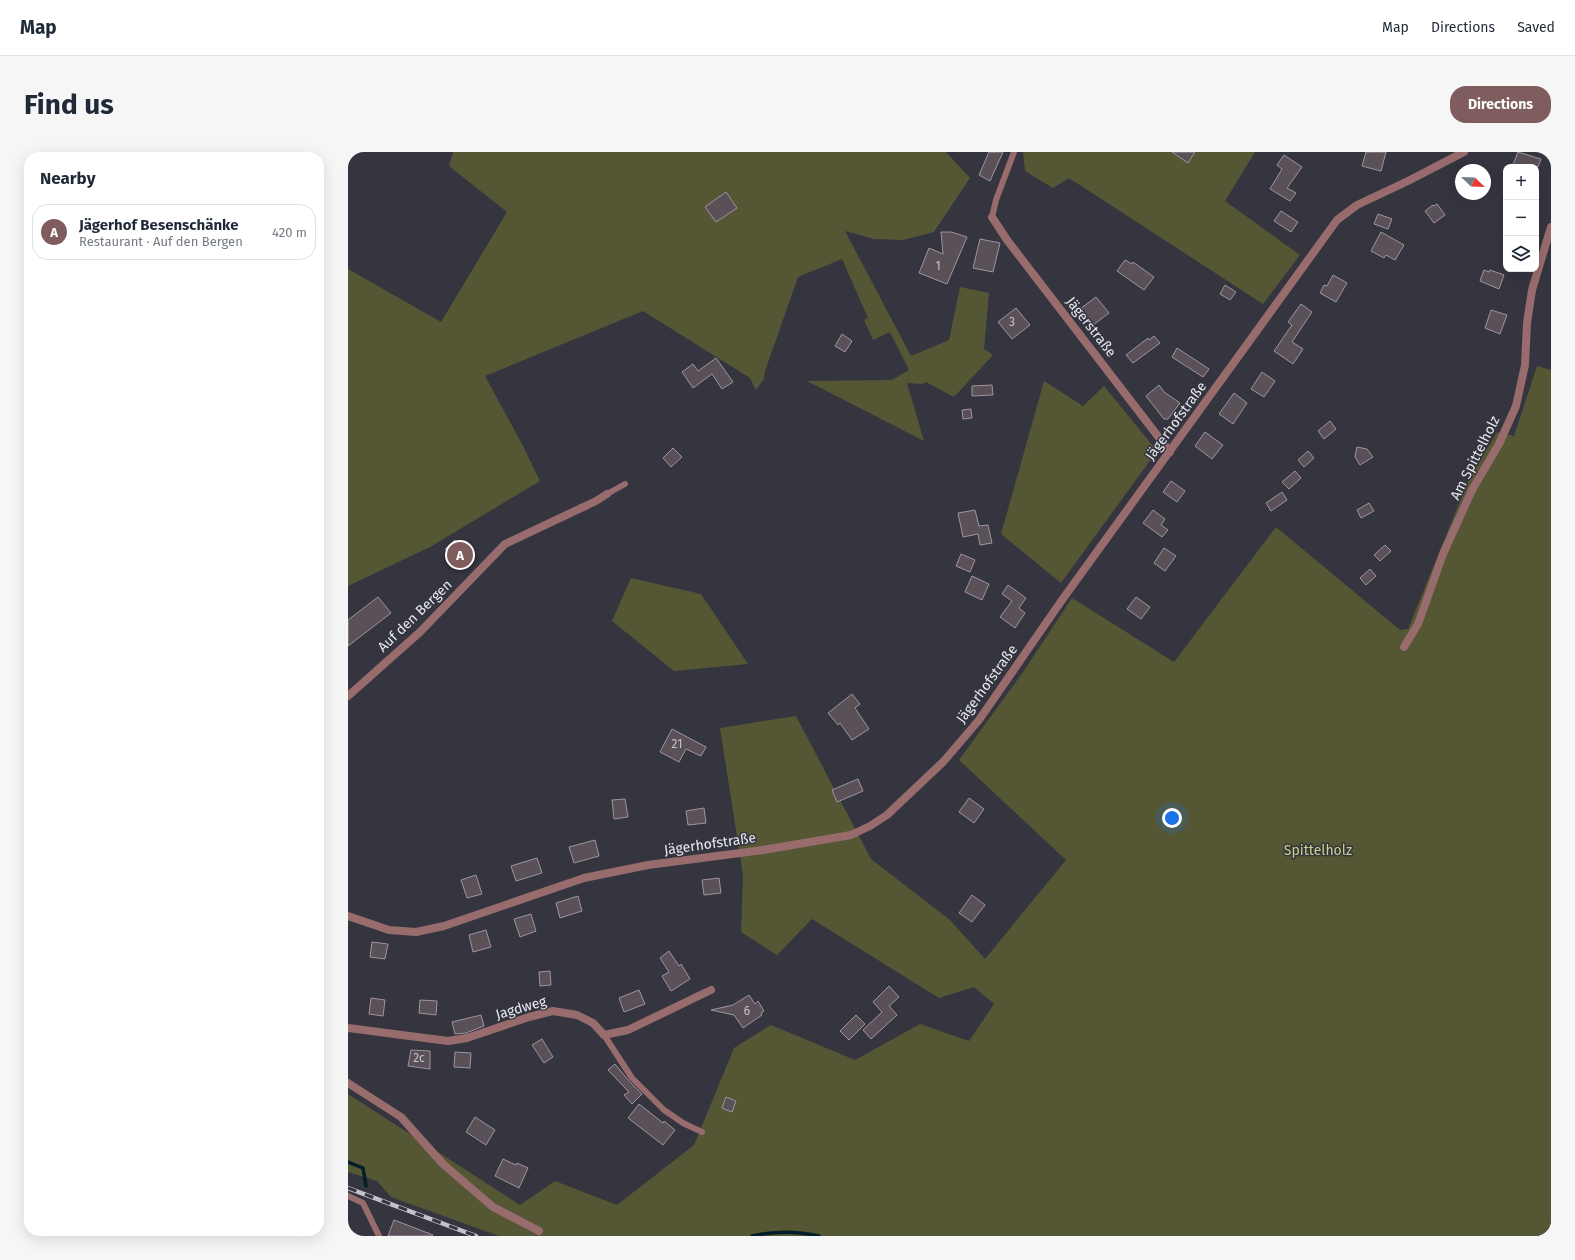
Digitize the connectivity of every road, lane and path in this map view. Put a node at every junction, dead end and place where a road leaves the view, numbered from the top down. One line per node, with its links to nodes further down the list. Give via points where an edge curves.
1 (1014, 152): 3 (lane)
2 (1464, 152): 5 (street, Jägerhofstraße, via 1357,205 1337,220)
3 (992, 217): 5 (street, Jägerstraße)
4 (1551, 227): 8 (street, Am Spittelholz, via 1532,290 1525,365 1516,406 1499,444 1472,490 1443,554 1418,624)
5 (1170, 452): 10 (street, Jägerhofstraße, via 1062,600 979,720 944,761 887,815 870,826 851,835 648,865 584,878 444,926 416,932 389,930)
6 (625, 484): 7 (lane, Auf den Bergen)
7 (607, 494): 9 (street, Auf den Bergen, via 504,544 420,632)
8 (1404, 647)
9 (348, 696)
10 (348, 916)
11 (711, 990): 13 (street, via 628,1030)
12 (348, 1028): 13 (street, Jagdweg, via 448,1041 467,1038 553,1011 577,1015)
13 (604, 1034): 15 (lane, via 632,1078 664,1110)
14 (348, 1083): 17 (street, via 402,1117 443,1164 493,1207)
15 (702, 1132)
16 (348, 1196): 18 (lane, via 363,1203)
17 (539, 1231)
18 (379, 1236)

